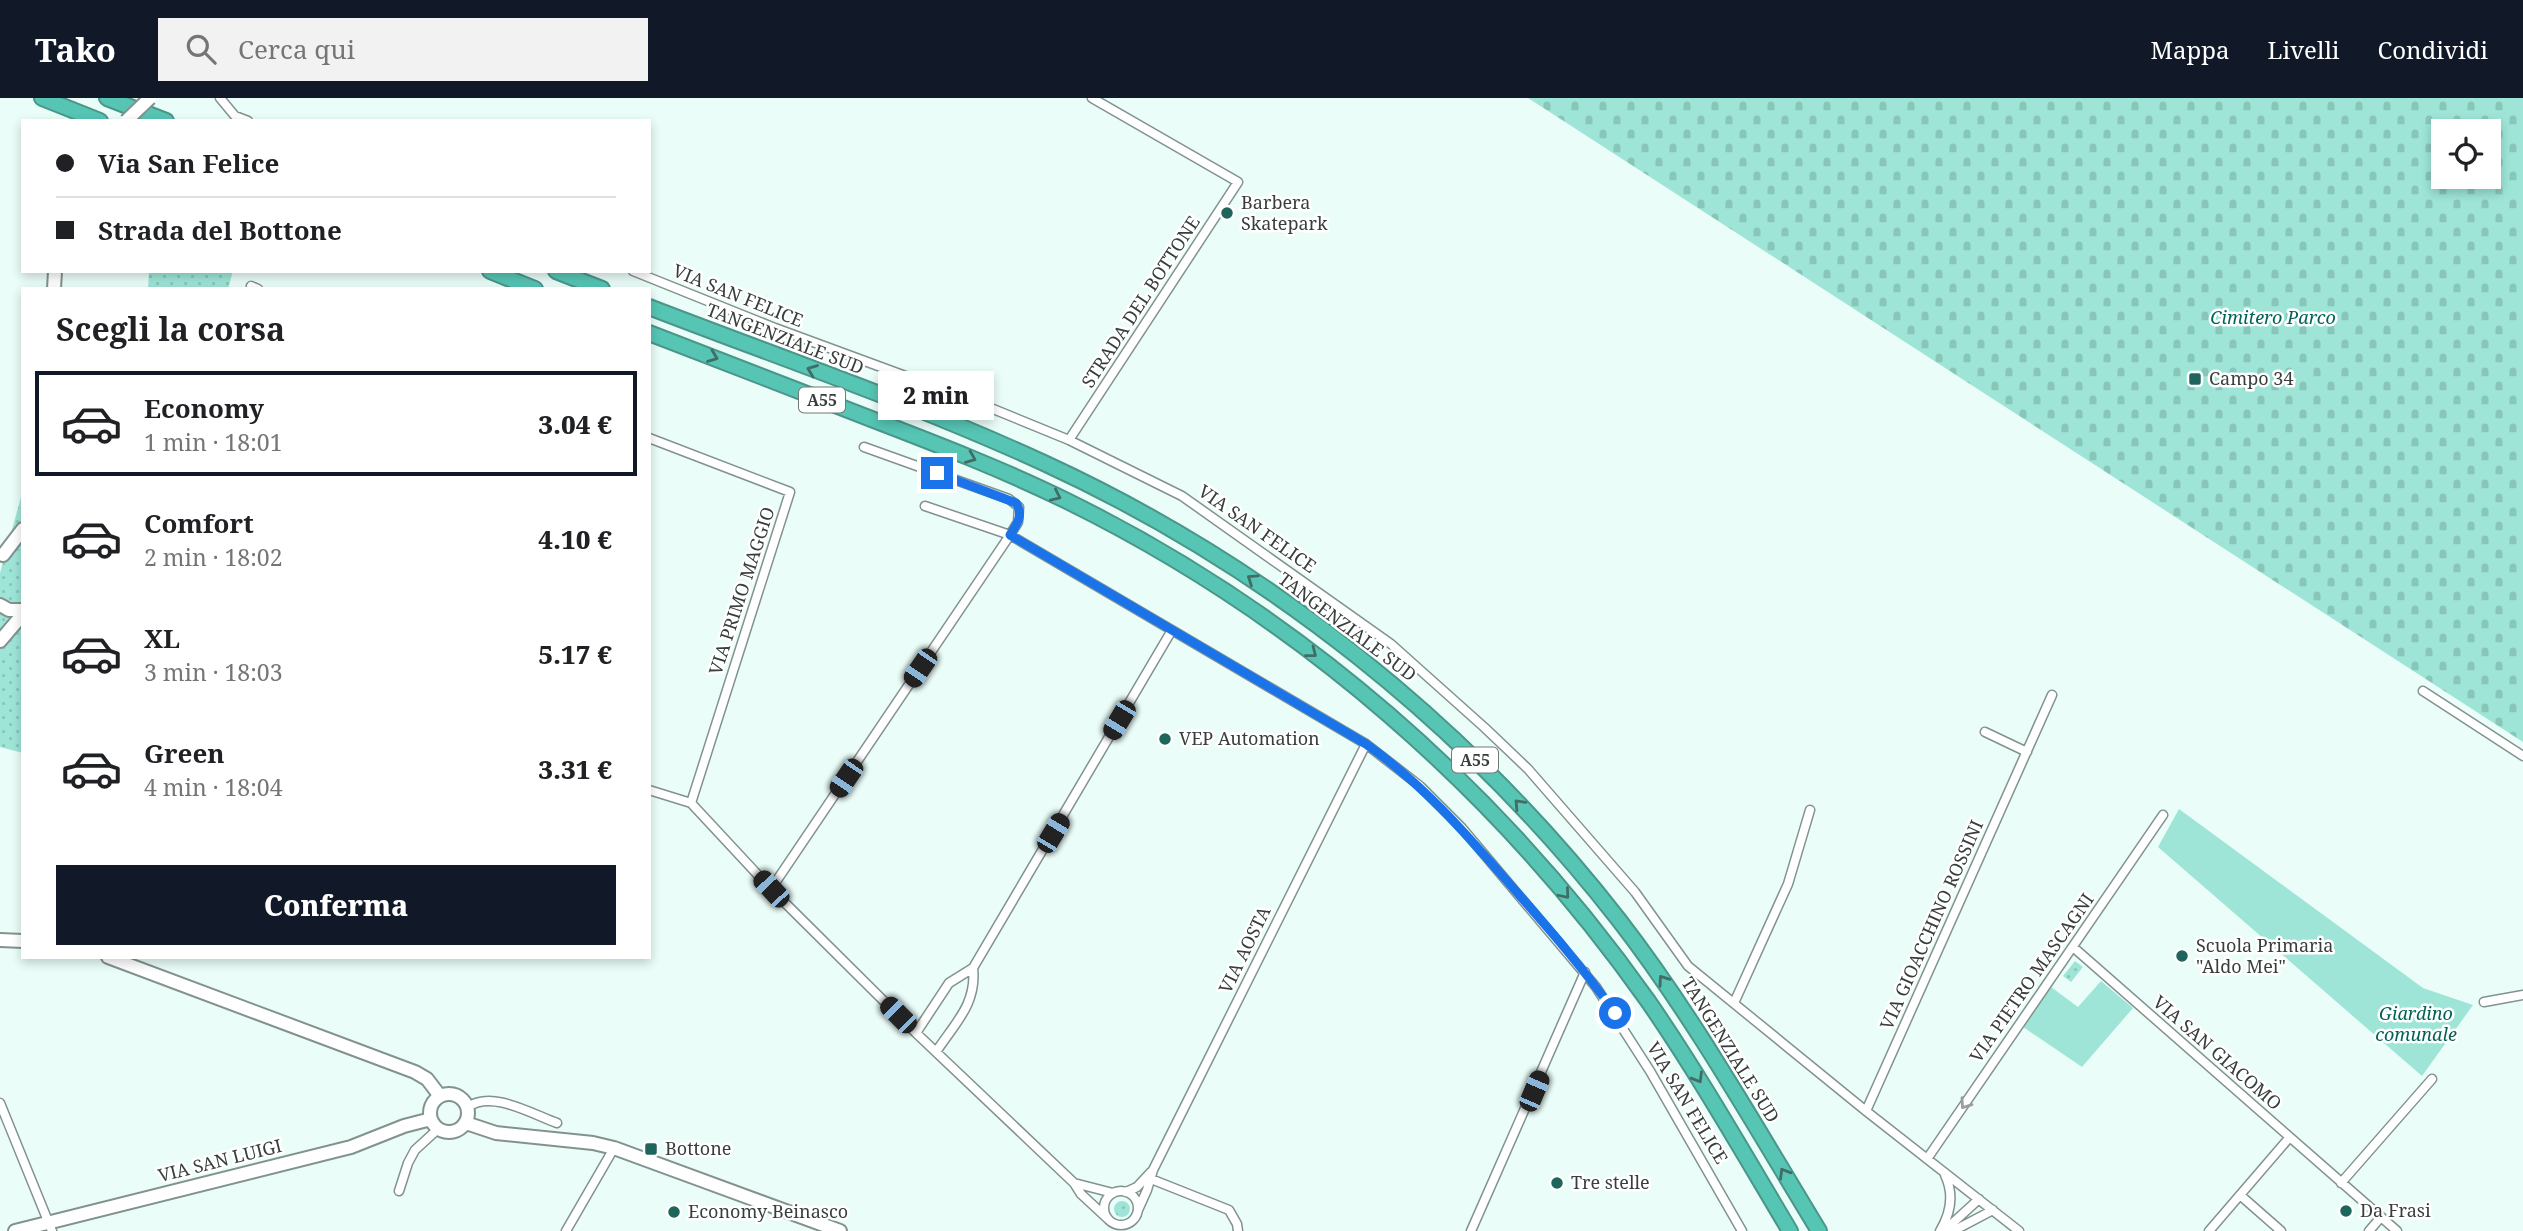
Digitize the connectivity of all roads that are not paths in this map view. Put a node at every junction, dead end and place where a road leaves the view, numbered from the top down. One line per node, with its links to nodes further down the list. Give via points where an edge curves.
1 (41, 98): 6 (highway)
2 (107, 98): 8 (highway)
3 (150, 98): 7 (street, bridge)
4 (220, 98): 9 (street)
5 (1092, 98): 18 (street, STRADA DEL BOTTONE, via 1238,182)
6 (95, 119)
7 (128, 119)
8 (161, 119)
9 (243, 119)
10 (495, 273): 13 (highway)
11 (561, 273): 14 (highway)
12 (638, 273): 18 (street, VIA SAN FELICE)
13 (530, 287)
14 (596, 287)
15 (651, 308): 86 (highway, TANGENZIALE SUD / A55, one-way to 15, via 1699,1034 1593,888 1437,723 1353,653 1225,562 1087,484 977,434)
16 (651, 334): 85 (highway, A55, one-way to 85, via 994,467 1070,502 1212,583 1336,671 1464,784 1593,928 1680,1048)
17 (651, 439): 37 (street, VIA PRIMO MAGGIO, via 790,492)
18 (1069, 440): 49 (street, VIA SAN FELICE, via 1182,496 1391,644 1528,769 1635,892 1688,966)
19 (864, 447): 22 (street, via 1016,503 1020,517)
20 (925, 506): 22 (street)
21 (21, 531): 24 (street)
22 (1010, 535): 28 (street, VIA SAN FELICE); 40 (street)
23 (21, 552): 24 (street)
24 (1, 556)
25 (0, 605): 26 (street)
26 (21, 612)
27 (21, 615): 29 (street)
28 (1172, 630): 33 (street, VIA SAN FELICE); 45 (street)
29 (0, 641)
30 (2423, 691): 35 (street)
31 (2052, 695): 34 (street, VIA GIOACCHINO ROSSINI)
32 (1985, 733): 34 (street)
33 (1366, 744): 46 (street, VIA SAN FELICE, via 1420,786 1462,828); 64 (street, VIA AOSTA)
34 (2027, 752): 56 (street, VIA GIOACCHINO ROSSINI)
35 (2523, 756)
36 (651, 791): 37 (street)
37 (691, 803): 40 (street)
38 (1810, 810): 49 (street, via 1788,884)
39 (2163, 815): 43 (street, VIA PIETRO MASCAGNI)
40 (771, 889): 50 (street)
41 (0, 940): 42 (street)
42 (21, 941)
43 (2074, 947): 60 (street, VIA SAN GIACOMO); 62 (street, VIA PIETRO MASCAGNI, one-way to 62)
44 (113, 959): 53 (street, via 415,1072)
45 (973, 968): 50 (street, via 949,983); 51 (street, via 972,998)
46 (1585, 972): 83 (street); 84 (street, VIA SAN FELICE, via 1615,1013)
47 (2523, 995): 48 (street)
48 (2484, 1002)
49 (1734, 1003): 56 (street, VIA SAN FELICE)
50 (916, 1033): 51 (street)
51 (936, 1052): 65 (street)
52 (2432, 1079): 66 (street)
53 (440, 1096): 55 (street, via 458,1096); 59 (street, via 431,1106)
54 (0, 1103): 77 (street)
55 (468, 1107): 57 (street); 58 (street, via 494,1100)
56 (1866, 1111): 62 (street, VIA SAN FELICE)
57 (466, 1123): 59 (street, VIA SAN LUIGI, via 452,1132); 61 (street, VIA SAN LUIGI, via 495,1133)
58 (557, 1123)
59 (434, 1124): 67 (street, via 408,1163); 77 (street, VIA SAN LUIGI, via 404,1126 351,1147)
60 (2290, 1138): 66 (street, VIA SAN GIACOMO); 70 (street)
61 (614, 1148): 79 (street); 80 (street, VIA SAN LUIGI)
62 (1927, 1159): 63 (street, VIA SAN FELICE)
63 (1944, 1172): 71 (street, VIA SAN FELICE); 87 (street, via 1951,1201)
64 (1152, 1174): 68 (street, VIA AOSTA); 72 (street, VIA AOSTA); 82 (street, via 1229,1210)
65 (1074, 1183): 69 (street); 76 (street)
66 (2340, 1183): 74 (street, VIA SAN GIACOMO)
67 (399, 1191)
68 (1126, 1192): 69 (street); 72 (street, via 1134,1197)
69 (1113, 1193): 76 (street, via 1104,1205)
70 (2240, 1195): 90 (street); 91 (street)
71 (1979, 1199): 73 (street, VIA SAN FELICE); 87 (street)
72 (1138, 1210): 75 (street)
73 (1993, 1210): 88 (street); 89 (street, VIA SAN FELICE)
74 (2381, 1217): 92 (street); 93 (street, VIA SAN GIACOMO)
75 (1133, 1220): 76 (street); 81 (street)
76 (1113, 1225)
77 (51, 1226): 78 (street, VIA SAN LUIGI)
78 (15, 1231)
79 (566, 1231)
80 (840, 1231)
81 (1133, 1231)
82 (1238, 1231)
83 (1471, 1231)
84 (1742, 1231)
85 (1790, 1231)
86 (1819, 1231)
87 (1942, 1231)
88 (1953, 1231)
89 (2019, 1231)
90 (2209, 1231)
91 (2281, 1231)
92 (2369, 1231)
93 (2397, 1231)

